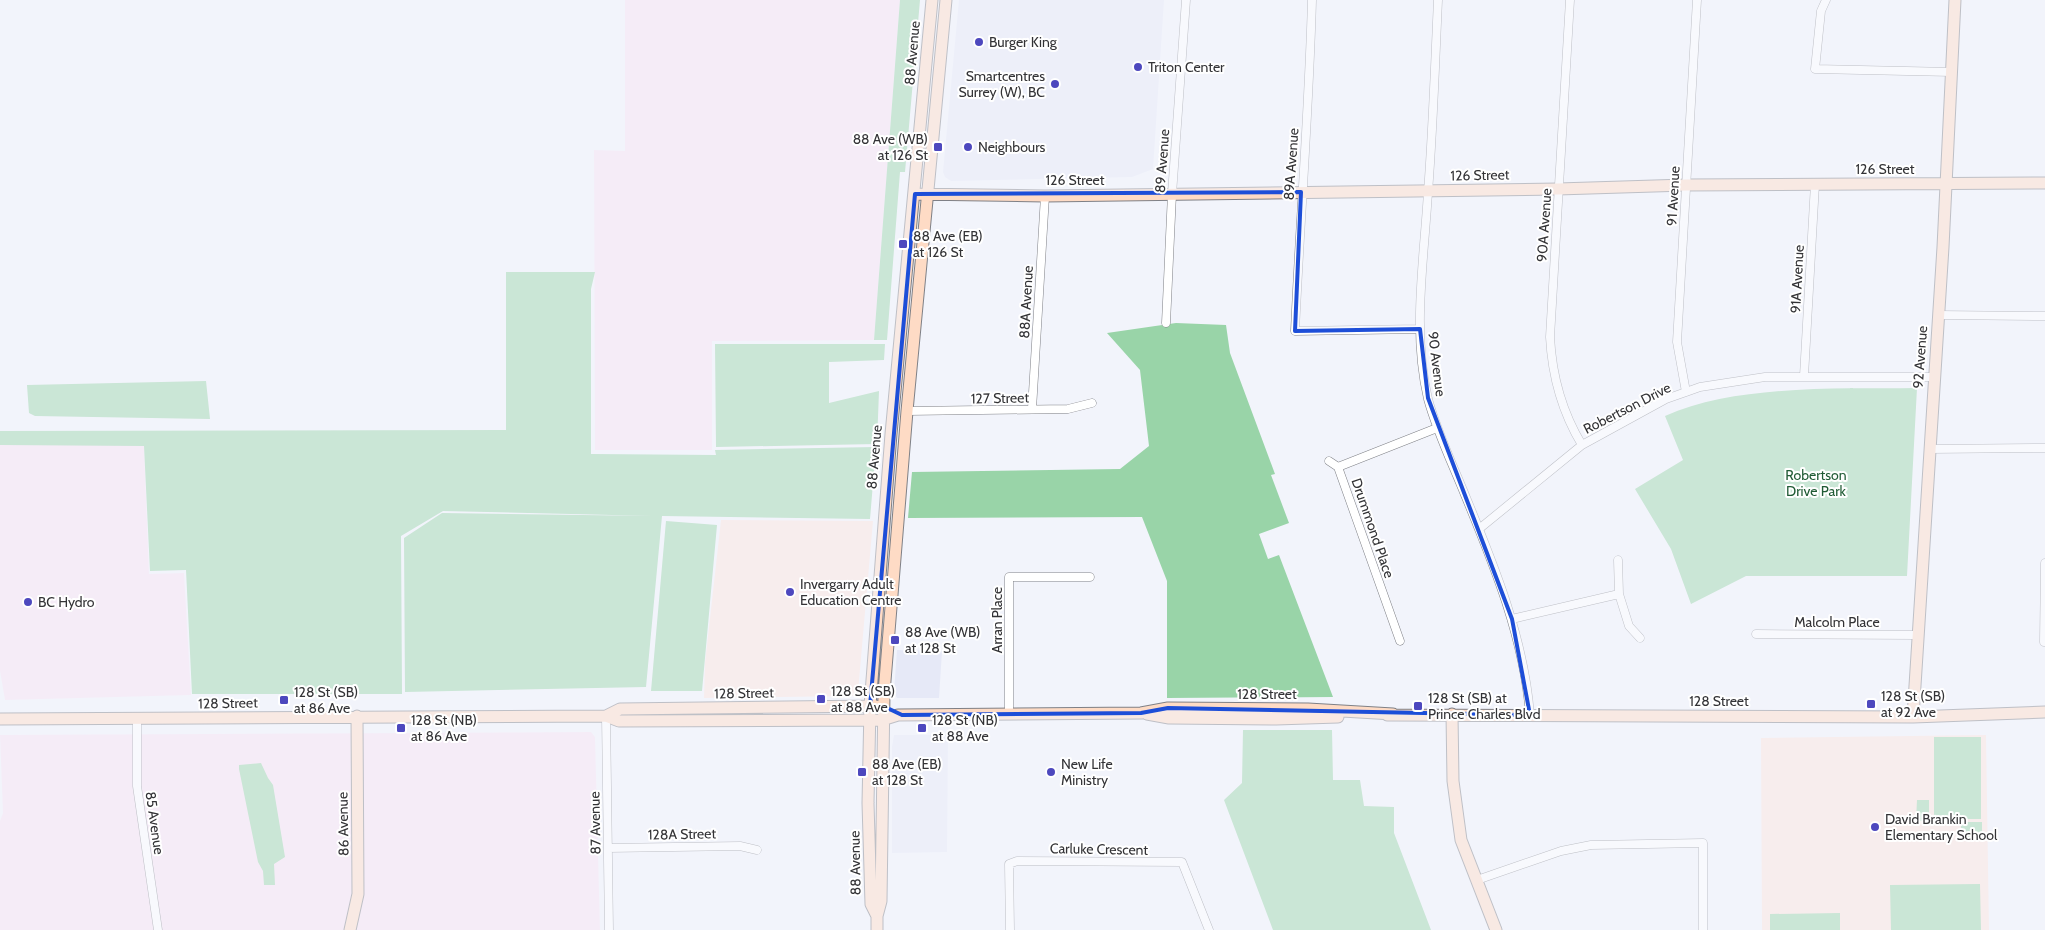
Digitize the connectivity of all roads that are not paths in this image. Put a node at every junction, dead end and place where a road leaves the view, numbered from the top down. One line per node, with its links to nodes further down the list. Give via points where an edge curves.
1 (932, 0): 18 (main road, 88 Avenue)
2 (946, 0): 20 (main road, 88 Avenue)
3 (1186, 0): 19 (street, 89 Avenue)
4 (1312, 0): 17 (street, 89A Avenue)
5 (1438, 0): 16 (street, 90 Avenue)
6 (1570, 0): 15 (street, 90A Avenue)
7 (1697, 0): 12 (street, 91 Avenue)
8 (1826, 0): 10 (street, via 1821,11 1815,69)
9 (1955, 0): 10 (main road, 92 Avenue)
10 (1952, 72): 14 (main road, 92 Avenue)
11 (2045, 183): 14 (main road, 126 Street)
12 (1686, 184): 13 (main road, 126 Street); 15 (main road, 126 Street); 28 (street, 91 Avenue, via 1677,342)
13 (1816, 184): 14 (main road, 126 Street); 26 (street, 91A Avenue)
14 (1946, 184): 22 (main road, 92 Avenue)
15 (1558, 189): 16 (main road, 126 Street); 33 (street, 90A Avenue, via 1551,357 1564,407)
16 (1428, 191): 17 (main road, 126 Street); 25 (street, 90 Avenue)
17 (1302, 192): 19 (main road, 126 Street); 25 (street, 89A Avenue, via 1295,331)
18 (915, 194): 20 (main road, 126 Street); 49 (main road, 88 Avenue, via 890,443)
19 (1172, 194): 21 (main road, 126 Street); 24 (street, 89 Avenue)
20 (928, 195): 21 (main road, 126 Street); 31 (main road, 88 Avenue)
21 (1045, 196): 30 (street, 88A Avenue)
22 (1938, 315): 23 (street); 27 (main road, 92 Avenue)
23 (2045, 316)
24 (1166, 323)
25 (1420, 330): 32 (street, 90 Avenue, via 1428,398)
26 (1804, 376): 27 (street, Robertson Drive); 28 (street, Robertson Drive, via 1744,379)
27 (1934, 376): 35 (main road, 92 Avenue)
28 (1686, 392): 33 (street, Robertson Drive, via 1666,399)
29 (1092, 403): 30 (street, 127 Street, via 1068,408)
30 (1032, 409): 31 (street, 127 Street)
31 (907, 412): 50 (main road, 88 Avenue)
32 (1437, 428): 37 (street, Drummond Place); 38 (street, 90 Avenue)
33 (1582, 445): 38 (street, Robertson Drive)
34 (2045, 448): 35 (street)
35 (1929, 449): 45 (main road, 92 Avenue)
36 (1329, 461): 37 (street)
37 (1338, 467): 47 (street, Drummond Place)
38 (1479, 529): 43 (street, 90 Avenue)
39 (1618, 560): 42 (street)
40 (2045, 563): 48 (street)
41 (1090, 577): 53 (street, Arran Place, via 1009,577)
42 (1619, 594): 43 (street); 46 (street, via 1629,626)
43 (1512, 619): 55 (street, 90 Avenue, via 1526,679)
44 (1756, 634): 45 (street, Malcolm Place)
45 (1917, 635): 58 (main road, 92 Avenue)
46 (1640, 638)
47 (1400, 641)
48 (2044, 642)
49 (870, 706): 50 (main road, 128 Street); 57 (main road, 128 Street, via 620,710); 61 (main road, 88 Avenue)
50 (883, 706): 52 (main road); 62 (main road, 88 Avenue)
51 (2045, 712): 58 (main road, 128 Street)
52 (898, 714): 53 (main road, 128 Street); 62 (main road, 128 Street)
53 (1009, 714): 54 (main road, 128 Street, via 1141,713 1169,718 1227,719)
54 (1452, 714): 55 (main road, 128 Street); 65 (main road, via 1453,781 1461,840)
55 (1530, 714): 58 (main road, 128 Street)
56 (356, 716): 57 (main road, 128 Street); 60 (main road, 128 Street); 68 (main road, 86 Avenue, via 358,894)
57 (606, 716): 61 (main road, 128 Street, via 619,721); 63 (street, 87 Avenue)
58 (1913, 717)
59 (0, 719): 60 (main road, 128 Street)
60 (137, 719): 67 (street, 85 Avenue, via 137,786)
61 (869, 720): 62 (main road, 128 Street); 66 (main road, 88 Avenue, via 871,904)
62 (882, 720): 66 (main road, 88 Avenue, via 881,893)
63 (608, 848): 64 (street, 128A Street, via 740,846); 69 (street, 87 Avenue)
64 (757, 850)
65 (1476, 880): 73 (main road); 74 (street, via 1576,848 1703,843)
66 (877, 916): 70 (main road, 88 Avenue)
67 (158, 930)
68 (350, 930)
69 (609, 930)
70 (877, 930)
71 (1010, 930): 72 (street, Carluke Crescent, via 1010,864 1017,861 1182,862)
72 (1209, 930)
73 (1496, 930)
74 (1703, 930)

